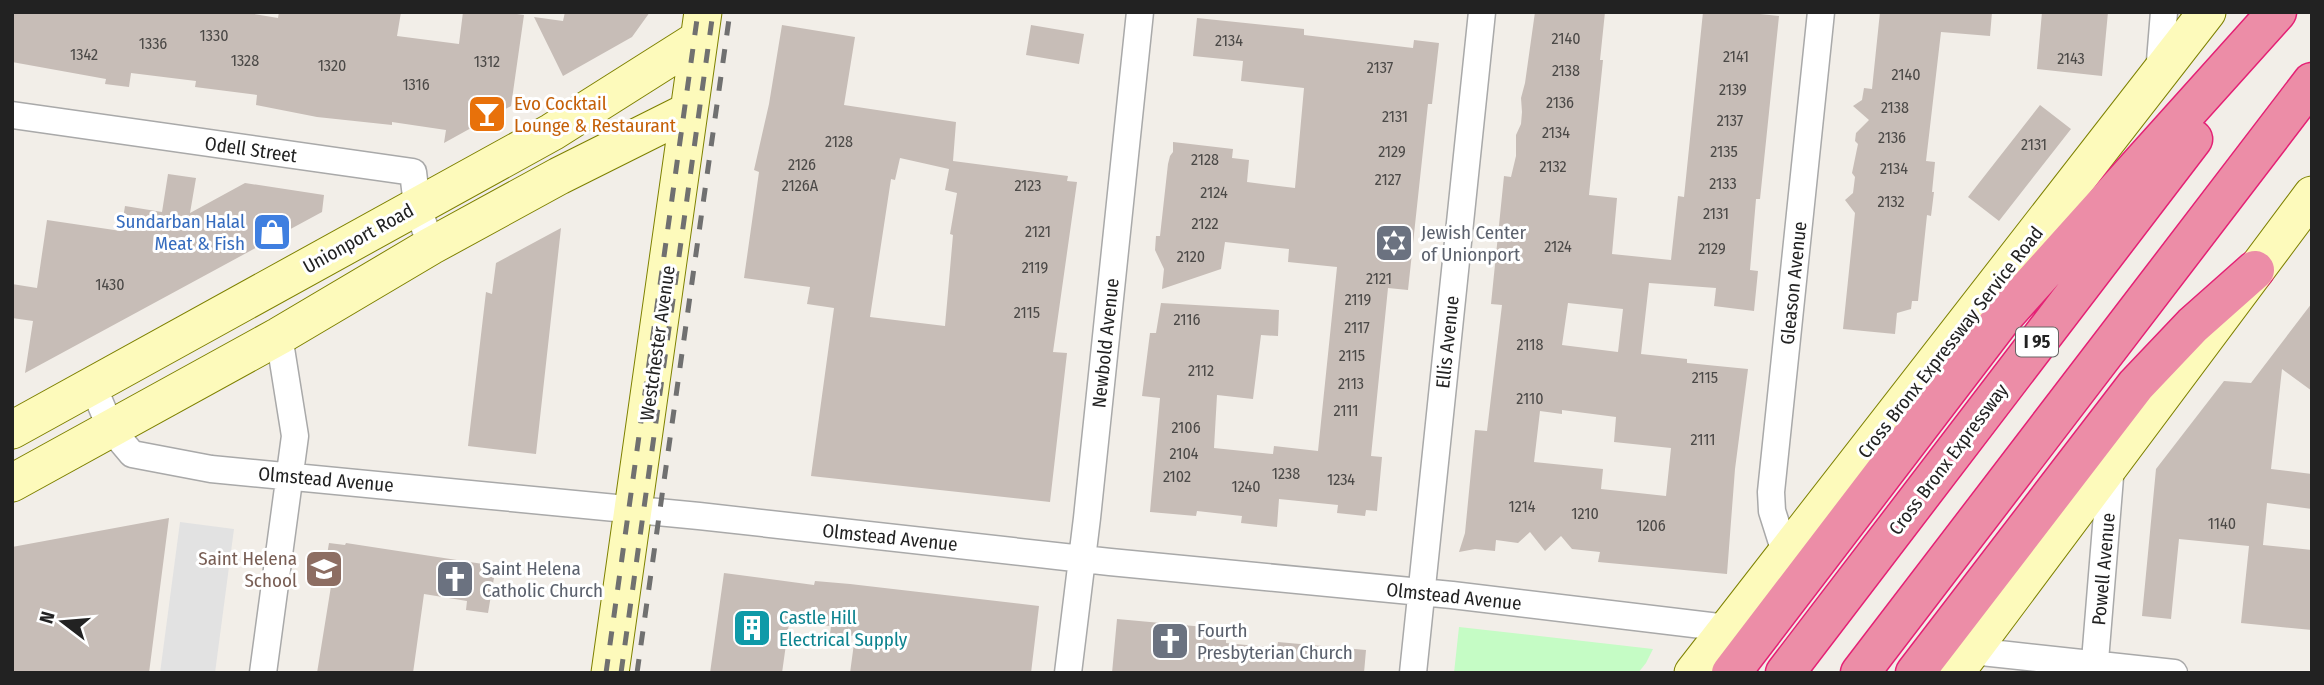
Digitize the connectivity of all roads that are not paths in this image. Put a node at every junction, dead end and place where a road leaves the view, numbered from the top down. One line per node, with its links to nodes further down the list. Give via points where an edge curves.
1 (1140, 12): 26 (street, Newbold Avenue)
2 (1482, 12): 27 (street, Ellis Avenue)
3 (1821, 12): 25 (street, Gleason Avenue, via 1771,492)
4 (2164, 12): 9 (street)
5 (2207, 12): 9 (main road, Cross Bronx Expressway Service Road)
6 (2277, 12): 36 (highway, via 2003,317)
7 (2290, 12): 37 (highway, Cross Bronx Expressway / I 95)
8 (701, 26): 11 (main road, Westchester Avenue); 14 (main road, Unionport Road, via 552,132)
9 (2159, 74): 25 (main road, Cross Bronx Expressway Service Road)
10 (2312, 82): 38 (highway)
11 (689, 111): 15 (main road); 24 (main road, Westchester Avenue)
12 (12, 115): 14 (street, Odell Street, via 413,172)
13 (2312, 195): 16 (main road)
14 (417, 205): 15 (street, Odell Street); 18 (main road, Unionport Road)
15 (431, 246): 17 (main road)
16 (2255, 270): 21 (main road); 39 (highway, via 2193,325 2136,385)
17 (279, 336): 19 (main road); 22 (street, via 295,436)
18 (93, 386): 19 (street, Olmstead Avenue); 20 (main road, Unionport Road)
19 (111, 429): 22 (street, Olmstead Avenue, via 132,454 211,469); 23 (main road)
20 (12, 430)
21 (2111, 465): 29 (main road); 30 (street, Powell Avenue)
22 (290, 475): 24 (street, Olmstead Avenue); 31 (street)
23 (12, 483)
24 (634, 511): 26 (street, Olmstead Avenue); 32 (main road, Westchester Avenue)
25 (1785, 552): 28 (main road, Cross Bronx Expressway Service Road)
26 (1081, 558): 27 (street, Olmstead Avenue); 33 (street, Newbold Avenue)
27 (1421, 592): 28 (street, Olmstead Avenue); 34 (street, Ellis Avenue)
28 (1727, 628): 35 (main road, Cross Bronx Expressway Service Road)
29 (1963, 662): 30 (street)
30 (2094, 669): 40 (street)
31 (263, 673)
32 (610, 673)
33 (1068, 673)
34 (1413, 673)
35 (1693, 673)
36 (1731, 673)
37 (1785, 673)
38 (1860, 673)
39 (1915, 673)
40 (2174, 673)

